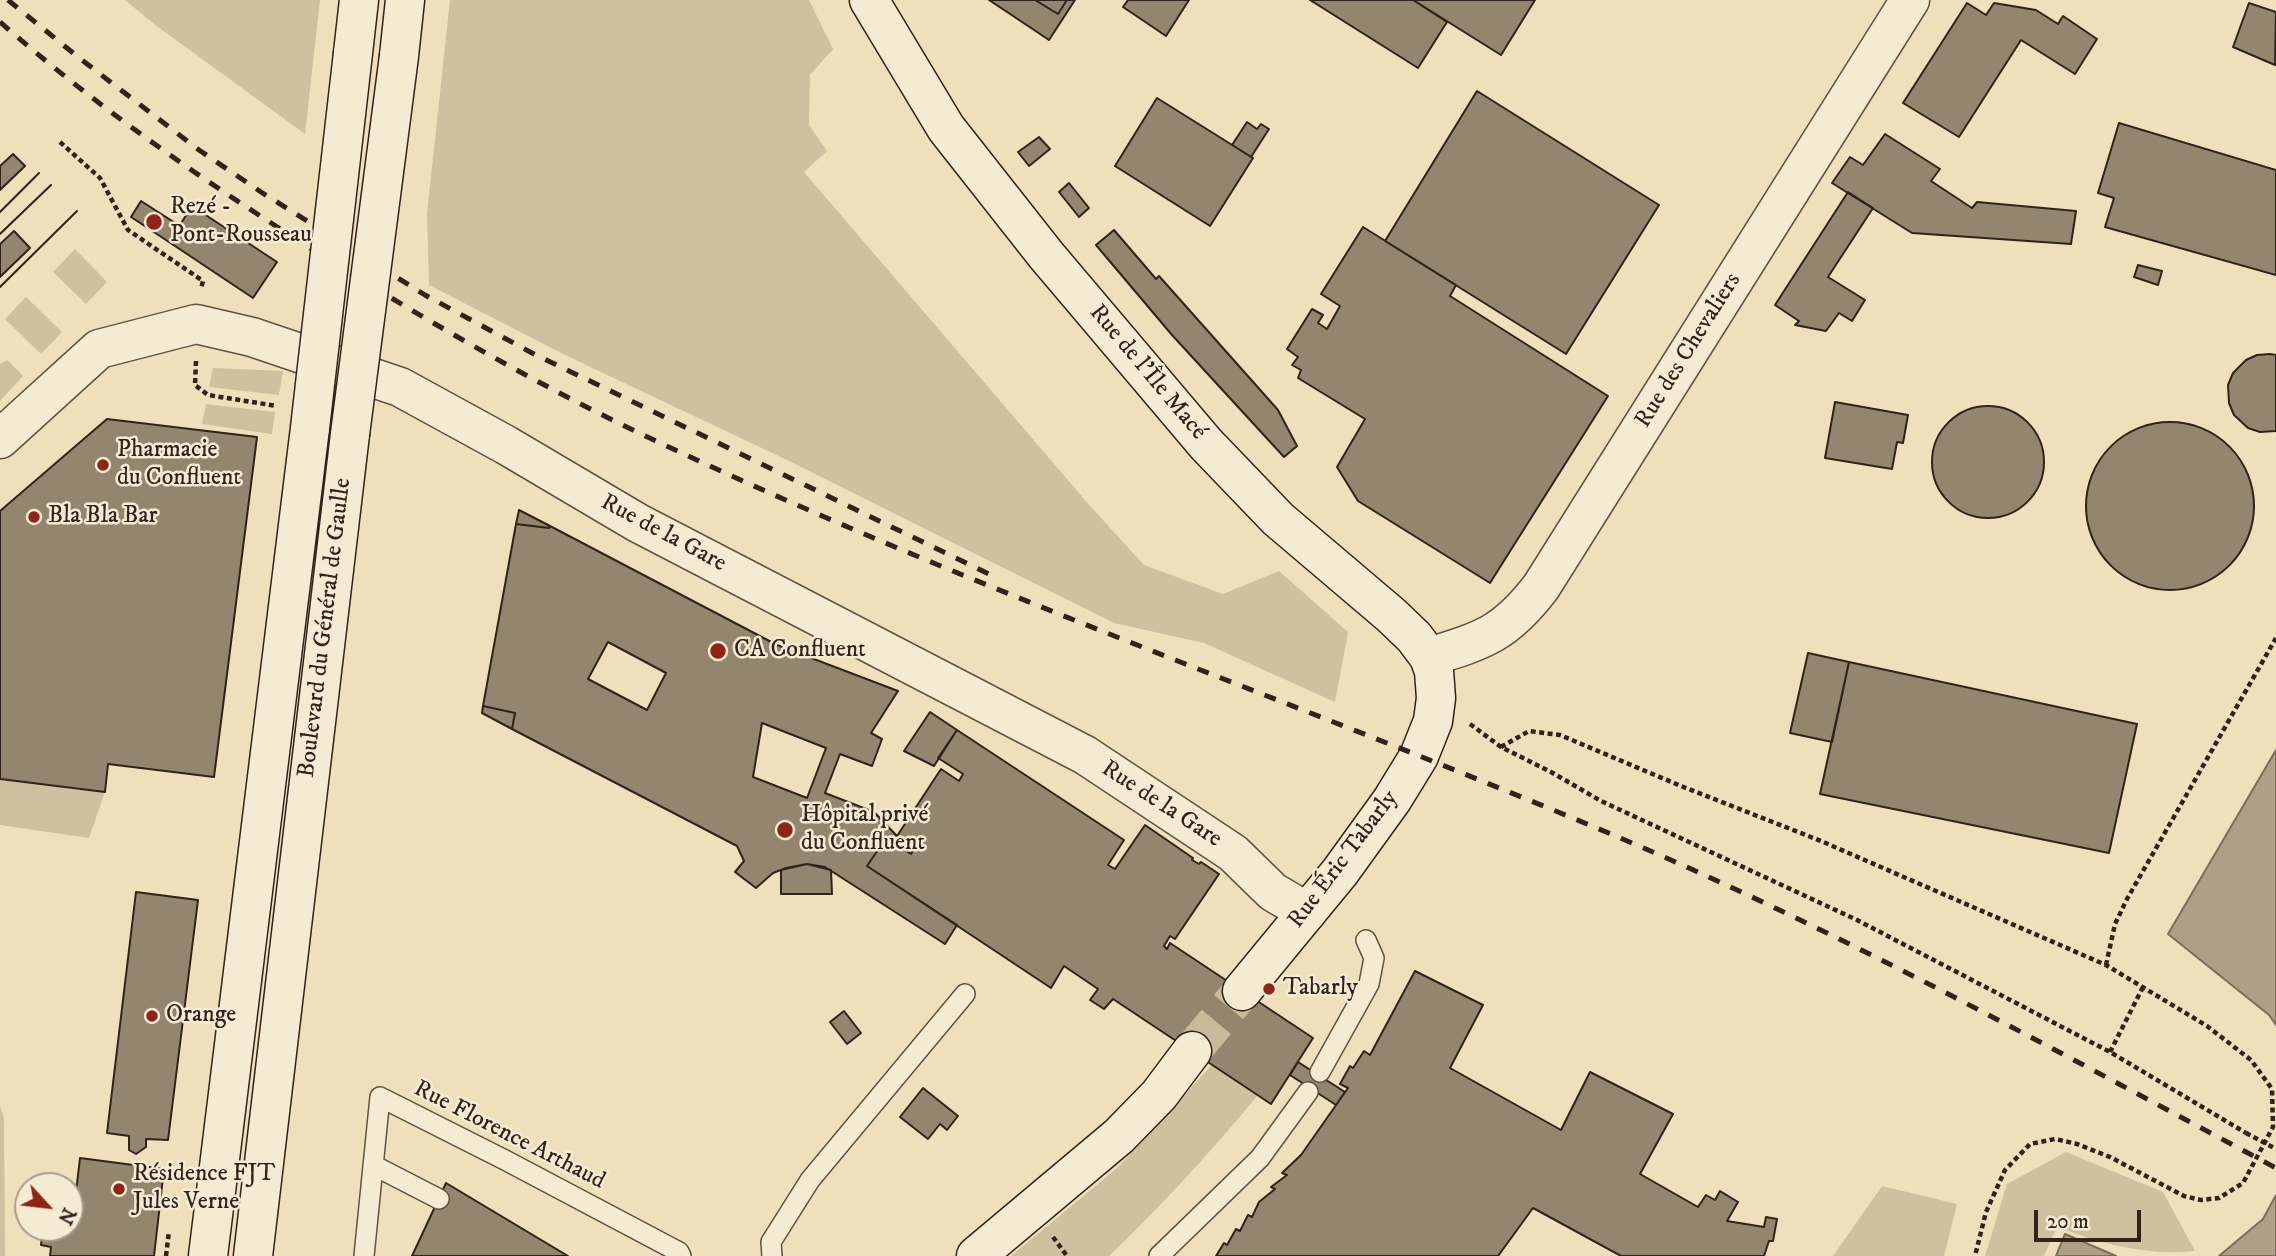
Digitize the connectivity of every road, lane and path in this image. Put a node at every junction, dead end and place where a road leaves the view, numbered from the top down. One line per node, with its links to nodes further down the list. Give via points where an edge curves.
1 (359, 0): 10 (street, Boulevard du Général de Gaulle, bridge)
2 (405, 0): 32 (street, Boulevard du Général de Gaulle, bridge)
3 (869, 0): 13 (street, Rue de l'Île Macé, via 946,128 1206,444 1278,519 1391,615)
4 (1910, 0): 13 (street, Rue des Chevaliers, via 1541,587 1512,621 1492,635)
5 (60, 142): 7 (path)
6 (98, 164): 7 (path)
7 (92, 170): 8 (path, via 128,230 203,281)
8 (196, 324): 11 (street, Rue de la Gare, via 99,349); 15 (street, Rue de la Gare, via 251,337 400,387 638,523 1086,755 1233,853 1273,892)
9 (208, 395): 10 (path)
10 (297, 417): 31 (street, Boulevard du Général de Gaulle)
11 (0, 439)
12 (2276, 639): 17 (path, via 2127,899 2115,924)
13 (1429, 657): 14 (street, Rue de l'Île Macé, via 1436,698)
14 (1433, 721): 15 (street, Rue Éric Tabarly, via 1419,756 1392,800)
15 (1307, 912): 19 (street, Rue Éric Tabarly)
16 (1366, 940): 23 (lane, via 1374,958 1369,984)
17 (2106, 965): 18 (path); 22 (path, via 1821,841 1560,735 1529,732 1501,747 1601,801 1857,920)
18 (2143, 987): 22 (path); 39 (path, via 2207,1026 2251,1060 2272,1089 2273,1127 2243,1183 2220,1198 2201,1200 2077,1144 2055,1139 2031,1144 2005,1170 1986,1212)
19 (1242, 991)
20 (965, 994): 35 (lane, via 810,1180 771,1242)
21 (1192, 1051): 36 (street, via 1159,1095 1119,1136)
22 (2110, 1052): 25 (path, bridge)
23 (1320, 1072)
24 (1308, 1092): 38 (lane, via 1259,1158)
25 (2276, 1149)
26 (373, 1165): 27 (lane); 33 (lane, Rue Florence Arthaud); 34 (lane, Rue Florence Arthaud, via 380,1097)
27 (439, 1199)
28 (169, 1231): 30 (path)
29 (1053, 1237): 37 (path)
30 (166, 1256)
31 (208, 1256)
32 (253, 1256)
33 (364, 1256)
34 (681, 1256)
35 (772, 1256)
36 (976, 1256)
37 (1067, 1256)
38 (1159, 1256)
39 (1975, 1256)

